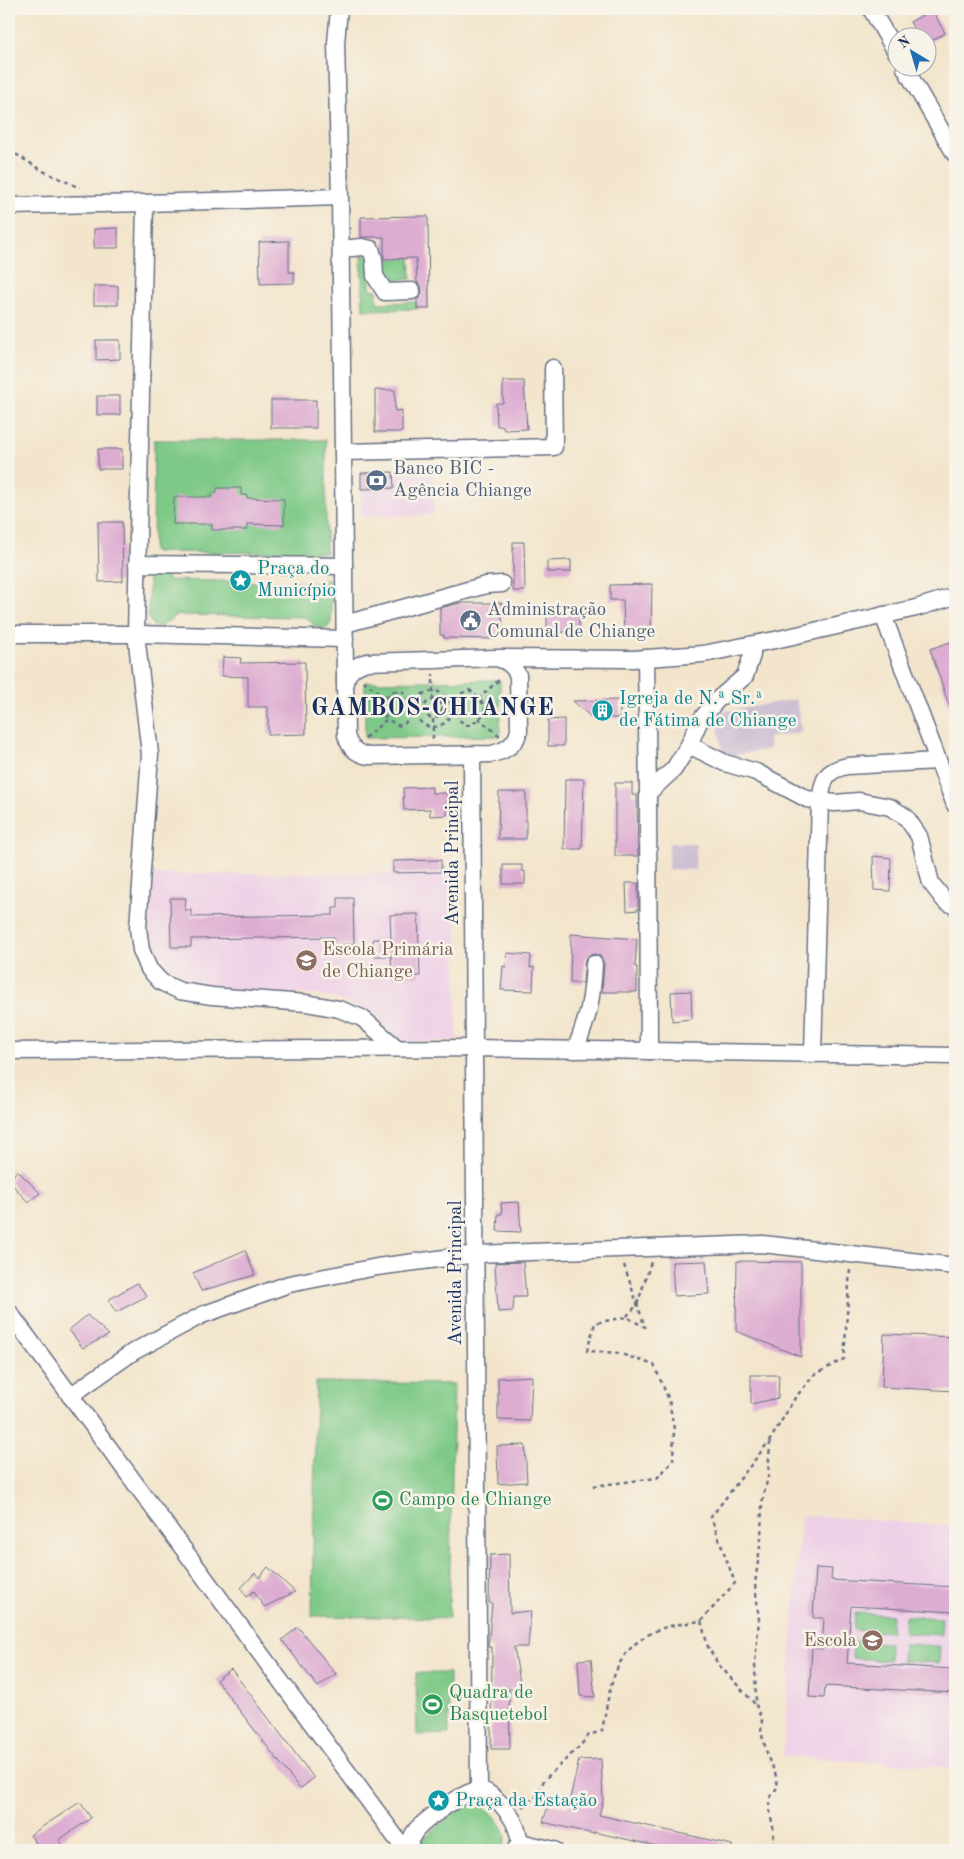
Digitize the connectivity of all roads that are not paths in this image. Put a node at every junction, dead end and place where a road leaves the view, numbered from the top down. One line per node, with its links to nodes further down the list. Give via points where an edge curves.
1 (338, 9): 6 (street)
2 (871, 9): 3 (street)
3 (886, 35)
4 (911, 78): 5 (street)
5 (955, 154)
6 (340, 197): 7 (street); 9 (street)
7 (144, 203): 8 (street); 13 (street)
8 (9, 206)
9 (341, 249): 10 (street, via 371,249 375,276 385,292); 12 (street)
10 (412, 291)
11 (553, 368): 12 (street, via 554,447)
12 (343, 452): 14 (street)
13 (137, 564): 14 (street); 20 (street)
14 (344, 566): 18 (street)
15 (502, 584): 18 (street, via 486,584)
16 (955, 596): 17 (street)
17 (883, 615): 21 (street); 27 (street)
18 (345, 632): 20 (street); 24 (street)
19 (9, 634): 20 (street)
20 (136, 634): 33 (street, via 150,754 138,928 141,950 149,969 161,982 180,991 339,1009 362,1018)
21 (752, 645): 23 (street, via 703,654); 25 (street, via 745,676 716,701 699,722)
22 (497, 658): 23 (street); 24 (street, via 367,662 353,668); 26 (street, via 514,667 518,675 519,731 516,739 502,751)
23 (646, 658): 28 (street)
24 (348, 677): 26 (street, via 346,735 348,743 360,754)
25 (690, 745): 28 (street, via 674,769); 29 (street, via 725,763 756,772 807,799)
26 (472, 755): 34 (street, Avenida Principal)
27 (938, 760): 29 (street, via 835,768 826,777); 30 (street)
28 (648, 792): 37 (street)
29 (820, 800): 31 (street, via 835,803 858,801 890,807 906,817 919,836 931,883 945,901); 38 (street)
30 (955, 805)
31 (955, 906)
32 (594, 964): 35 (street, via 591,1005)
33 (397, 1048): 34 (street); 36 (street)
34 (474, 1048): 35 (street); 40 (street, Avenida Principal)
35 (575, 1050): 37 (street)
36 (9, 1051)
37 (649, 1051): 38 (street)
38 (813, 1054): 39 (street)
39 (955, 1056)
40 (476, 1254): 41 (street, via 763,1244); 43 (street, via 377,1267 289,1284 202,1315 134,1352); 44 (street, Avenida Principal)
41 (955, 1266)
42 (9, 1312): 43 (street)
43 (70, 1396): 46 (street)
44 (479, 1790): 45 (street, via 491,1794 516,1825); 47 (street, via 462,1794 417,1830 409,1842)
45 (517, 1846): 48 (street)
46 (405, 1850)
47 (409, 1850)
48 (554, 1850)

